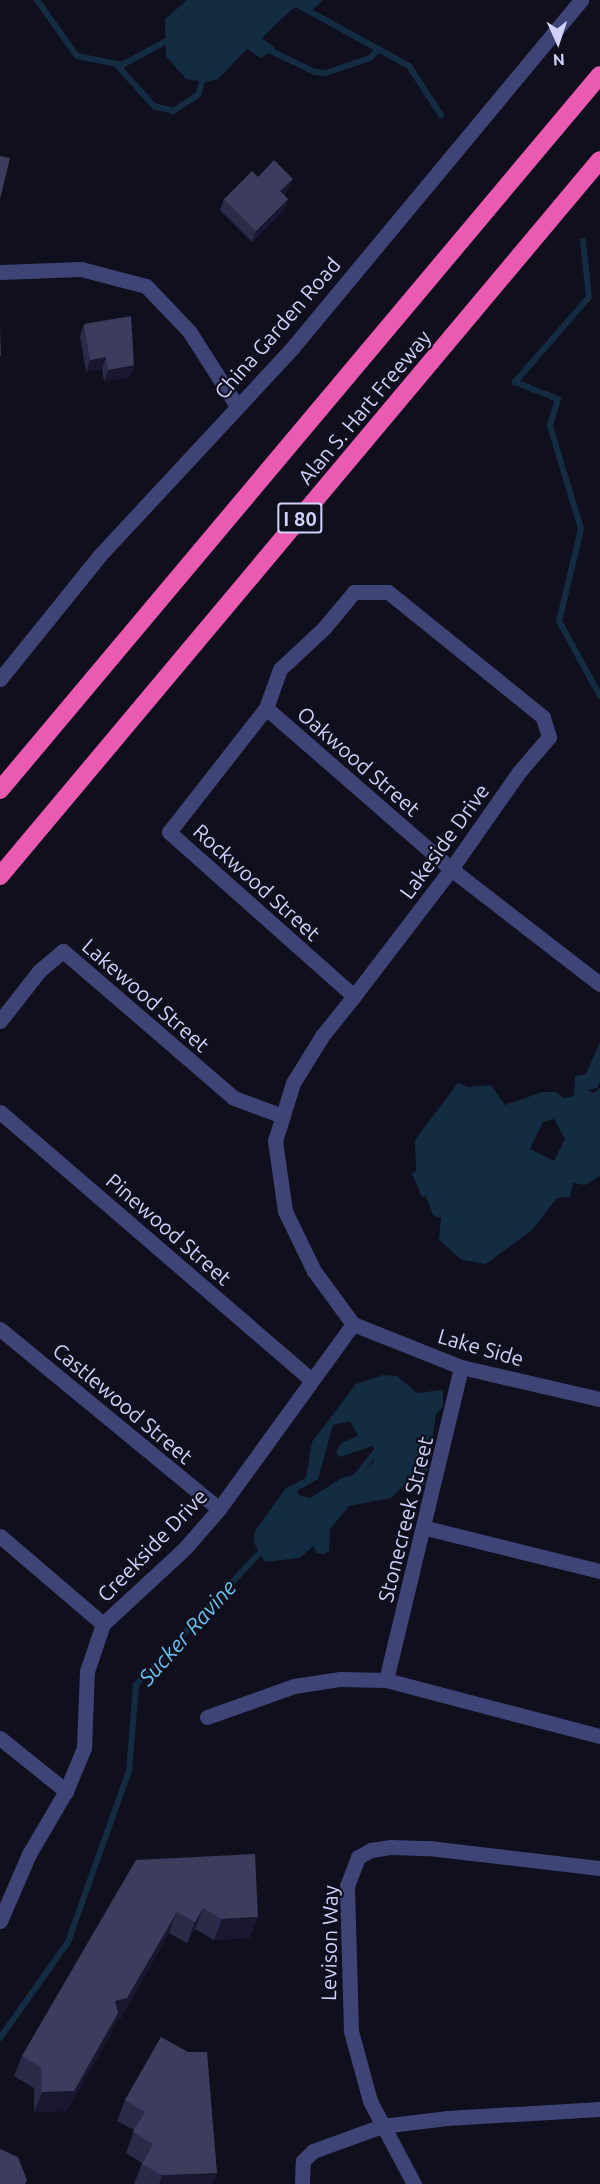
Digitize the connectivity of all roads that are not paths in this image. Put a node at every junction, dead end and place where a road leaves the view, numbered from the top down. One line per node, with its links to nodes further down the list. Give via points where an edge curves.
1 (581, 0): 5 (street, China Garden Road, via 300,338)
2 (600, 75): 8 (highway, Alan S. Hart Freeway / I 80)
3 (600, 160): 10 (highway, Alan S. Hart Freeway / I 80)
4 (0, 272): 5 (street, via 81,269 146,286 189,331)
5 (237, 406): 6 (street, China Garden Road, via 100,555)
6 (0, 679)
7 (266, 708): 9 (street, Oakwood Street); 9 (street, Lakeside Drive, via 280,669 324,628 354,592 388,592 543,717 549,737 519,772); 12 (street, Rockwood Street, via 170,832)
8 (0, 790)
9 (451, 870): 11 (street, Oakwood Street); 12 (street, Lakeside Drive)
10 (0, 876)
11 (600, 984)
12 (354, 996): 15 (street, Lakeside Drive, via 292,1083)
13 (0, 1021): 15 (street, Lakewood Street, via 39,971 63,951 234,1098)
14 (0, 1112): 19 (street, Pinewood Street)
15 (283, 1116): 16 (street, Lakeside Drive, via 275,1141 285,1211 314,1272)
16 (353, 1324): 18 (street, Lake Side); 19 (street, Creekside Drive)
17 (0, 1329): 21 (street, Castlewood Street)
18 (461, 1367): 20 (street, Lake Side); 22 (street, Stonecreek Street)
19 (310, 1379): 21 (street, Creekside Drive, via 252,1468)
20 (600, 1398)
21 (219, 1509): 25 (street, Creekside Drive, via 185,1548)
22 (426, 1528): 24 (street); 26 (street, Stonecreek Street)
23 (0, 1536): 25 (street)
24 (600, 1571)
25 (103, 1624): 30 (street, Creekside Drive, via 87,1671 84,1748)
26 (386, 1680): 27 (street, via 340,1678 294,1686); 28 (street)
27 (207, 1717)
28 (600, 1736)
29 (0, 1738): 30 (street)
30 (66, 1791): 32 (street, Creekside Drive, via 29,1854)
31 (600, 1868): 34 (street, Levison Way, via 429,1848 391,1847 358,1857 347,1886 351,2031)
32 (0, 1921)
33 (600, 2109): 34 (street)
34 (382, 2126): 35 (street, via 313,2151 303,2161); 36 (street)
35 (302, 2184)
36 (414, 2184)

